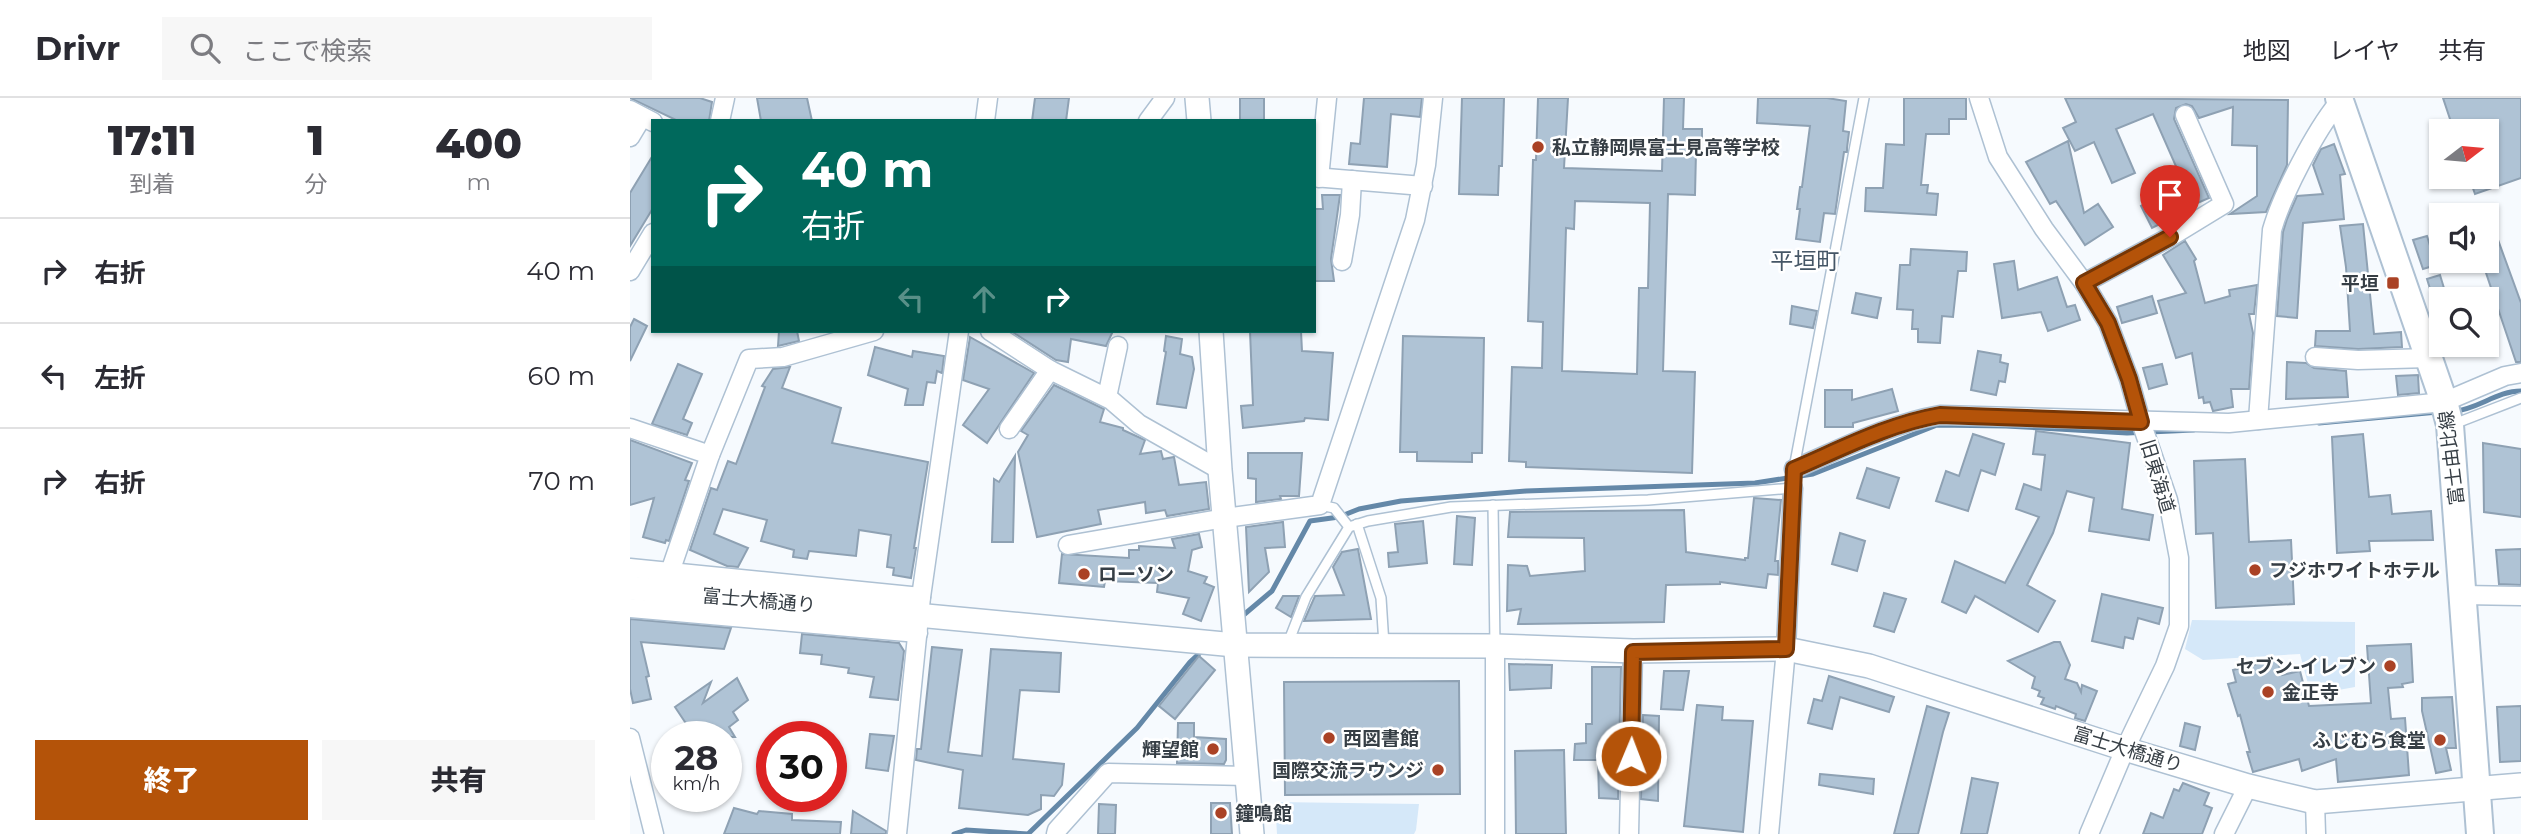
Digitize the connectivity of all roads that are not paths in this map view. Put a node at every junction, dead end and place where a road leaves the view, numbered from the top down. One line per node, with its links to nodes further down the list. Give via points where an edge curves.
1 (725, 98): 12 (street)
2 (988, 98): 13 (street)
3 (1165, 98): 14 (street)
4 (1197, 98): 15 (street)
5 (1327, 98): 17 (street)
6 (1433, 98): 19 (street)
7 (1864, 98): 42 (lane)
8 (1979, 98): 23 (street, 旧東海道, via 1998,157)
9 (2339, 100): 31 (main road, 富士由比線); 37 (street, via 2284,198 2272,230)
10 (2185, 115): 23 (street, via 2224,204)
11 (642, 116): 16 (street)
12 (720, 119)
13 (985, 119)
14 (1149, 119)
15 (1199, 119)
16 (630, 137)
17 (1317, 178): 18 (street)
18 (1352, 180): 19 (street); 21 (street)
19 (1423, 186): 46 (street)
20 (651, 236): 22 (street)
21 (1342, 261)
22 (630, 271)
23 (2084, 283): 38 (street, 旧東海道, via 2108,323)
24 (859, 333): 28 (street)
25 (959, 333): 56 (street)
26 (993, 333): 32 (street)
27 (1211, 333): 43 (street)
28 (814, 339): 41 (street, via 783,357 750,359)
29 (1118, 346): 34 (street)
30 (2315, 357): 31 (street)
31 (2429, 358): 36 (main road, 富士由比線)
32 (1050, 370): 34 (street); 40 (street)
33 (2521, 373): 36 (street, via 2505,376)
34 (1107, 397): 43 (street, via 1139,424)
35 (2521, 398): 36 (lane)
36 (2447, 414): 37 (street); 53 (main road, 富士由比線)
37 (2258, 420): 38 (street)
38 (2141, 422): 42 (street, via 1940,415 1914,419); 64 (street, 旧東海道, via 2168,500 2179,558 2179,626)
39 (630, 428): 41 (street)
40 (1010, 429)
41 (710, 455): 51 (street)
42 (1794, 469): 44 (lane)
43 (1220, 470): 47 (street)
44 (1793, 488): 45 (lane, via 1648,500); 61 (street)
45 (1493, 505): 48 (lane, via 1451,507); 60 (lane)
46 (1327, 506): 47 (street); 48 (lane)
47 (1225, 518): 49 (street); 58 (street)
48 (1353, 526): 57 (lane, via 1306,597); 59 (lane, via 1381,598)
49 (1068, 545)
50 (630, 568): 51 (street)
51 (670, 572): 56 (street)
52 (630, 588): 56 (street, 富士大橋通り)
53 (2463, 595): 54 (street); 68 (main road, 富士由比線)
54 (2521, 596)
55 (630, 608): 56 (street)
56 (920, 615): 58 (street, 富士大橋通り); 71 (street)
57 (1288, 644): 58 (street, 富士大橋通り); 59 (street, 富士大橋通り)
58 (1234, 645): 65 (street)
59 (1384, 645): 60 (street, 富士大橋通り)
60 (1495, 646): 62 (street, 富士大橋通り); 74 (street)
61 (1786, 649): 62 (street, 富士大橋通り); 64 (street, 富士大橋通り, via 1869,666); 76 (street)
62 (1633, 652): 75 (street)
63 (630, 738): 70 (street)
64 (2125, 749): 67 (street, 富士大橋通り); 77 (street, 旧東海道)
65 (1247, 776): 72 (street, via 1108,773); 73 (street)
66 (2521, 785): 68 (street, 富士大橋通り)
67 (2248, 786): 69 (street, 富士大橋通り); 78 (street)
68 (2477, 788): 69 (street, 富士大橋通り); 80 (main road, 富士由比線)
69 (2315, 802): 79 (street)
70 (654, 834)
71 (897, 834)
72 (1056, 834)
73 (1252, 834)
74 (1495, 834)
75 (1629, 834)
76 (1769, 834)
77 (2089, 834)
78 (2224, 834)
79 (2316, 834)
80 (2480, 834)

